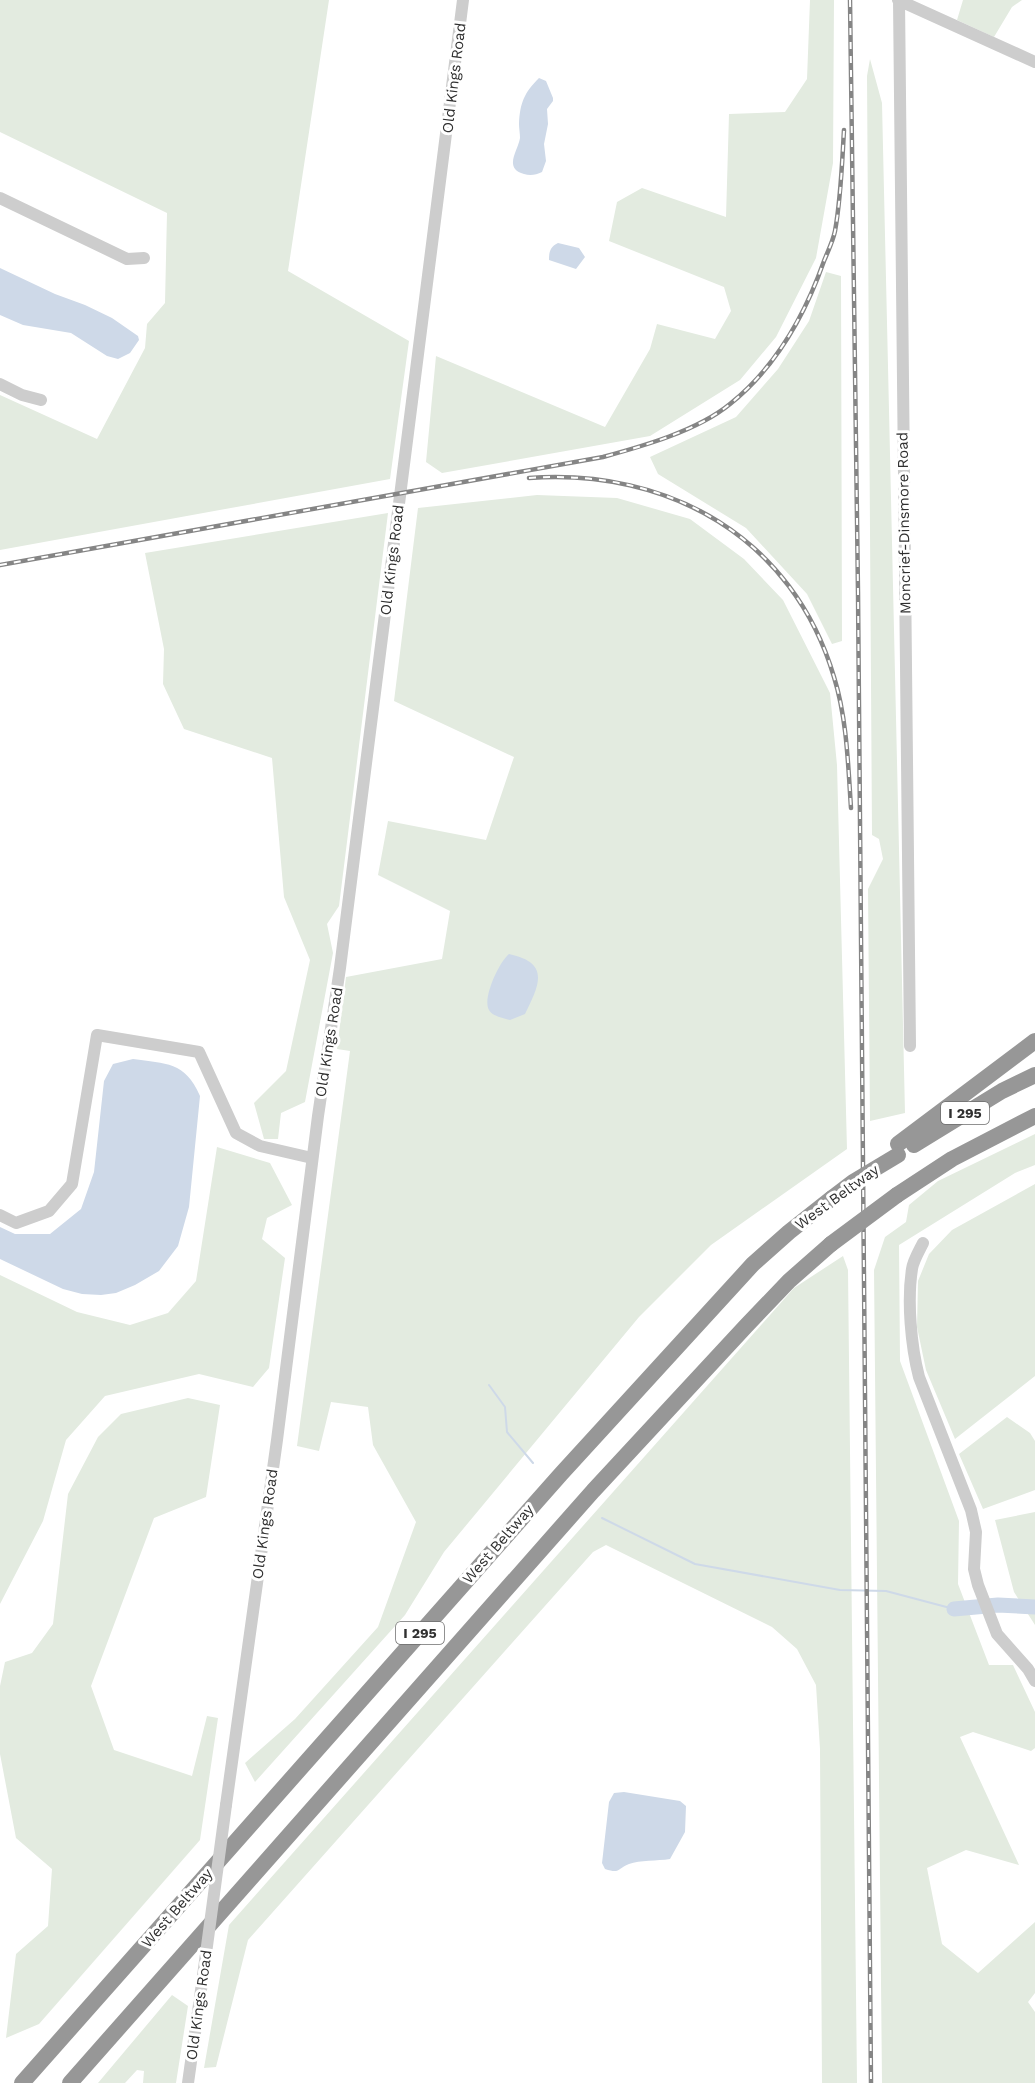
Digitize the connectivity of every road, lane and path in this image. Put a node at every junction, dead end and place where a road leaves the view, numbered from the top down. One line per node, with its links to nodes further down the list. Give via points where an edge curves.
1 (464, 0): 15 (street, Old Kings Road, via 340,968)
2 (899, 0): 3 (street); 9 (street, Moncrief-Dinsmore Road)
3 (1035, 62)
4 (0, 198): 5 (street, via 127,259)
5 (144, 258)
6 (0, 384): 7 (street)
7 (41, 400)
8 (1035, 1041): 14 (highway)
9 (910, 1046)
10 (1035, 1075): 14 (highway, West Beltway / I 295)
11 (1035, 1116): 13 (highway, I 295)
12 (1035, 1121): 13 (highway)
13 (1011, 1128): 20 (highway, I 295, bridge, via 952,1159 897,1195 789,1281 593,1491)
14 (898, 1150): 19 (highway, West Beltway / I 295, bridge, via 832,1198 753,1264 561,1474)
15 (312, 1158): 16 (street, via 260,1146 236,1133 199,1052 97,1035 72,1184 49,1212 16,1222); 21 (street, Old Kings Road, bridge)
16 (0, 1215)
17 (923, 1243): 18 (street, via 912,1267 914,1357 971,1510 978,1585 1003,1641)
18 (1035, 1681)
19 (22, 2083)
20 (70, 2083)
21 (188, 2083)

